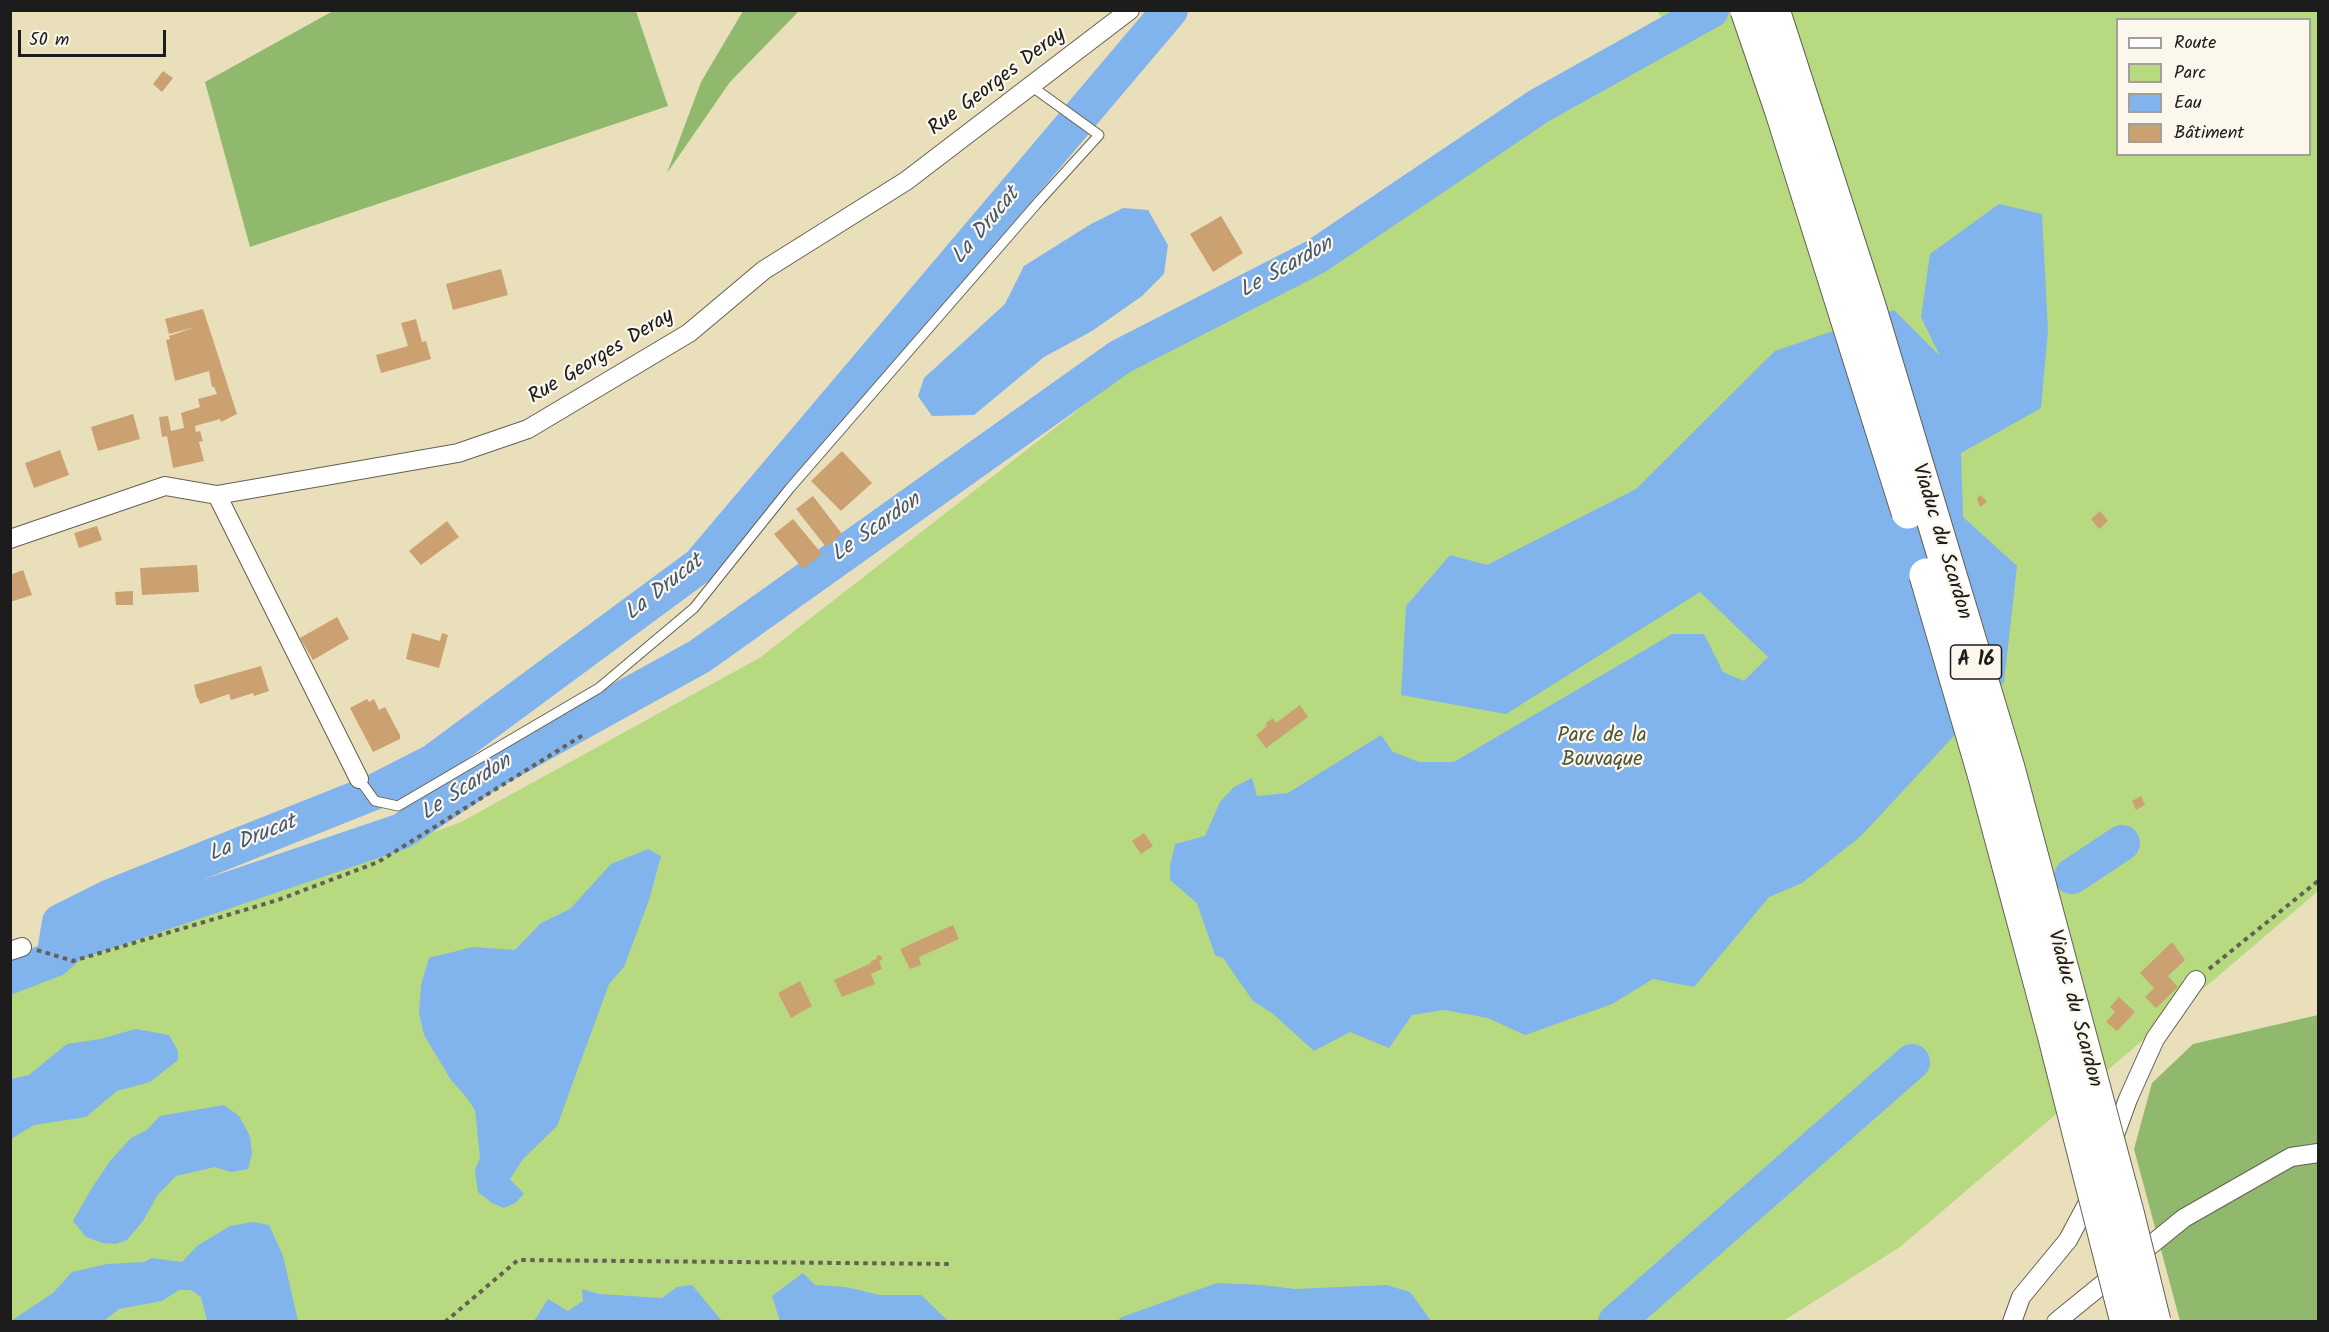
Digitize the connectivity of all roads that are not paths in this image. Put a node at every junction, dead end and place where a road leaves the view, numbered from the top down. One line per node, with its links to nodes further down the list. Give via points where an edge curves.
1 (1130, 10): 4 (street, Rue Georges Deray)
2 (1747, 10): 12 (highway, Viaduc du Scardon / A 16, bridge, via 1911,521 1985,777)
3 (1773, 10): 13 (highway, Viaduc du Scardon / A 16, bridge, via 1869,306 2008,768)
4 (1031, 86): 5 (street, Rue Georges Deray, via 906,181 764,270 689,333 528,429 458,453); 7 (lane, via 1099,135 790,488 694,608 599,688 398,806 375,801)
5 (216, 495): 6 (street, Rue Georges Deray, via 165,486); 7 (street)
6 (10, 539)
7 (359, 779)
8 (2196, 980): 10 (street, via 2155,1039 2098,1182 2073,1230 2022,1297)
9 (2319, 1153): 11 (street, via 2291,1157 2184,1218)
10 (2012, 1322)
11 (2056, 1322)
12 (2127, 1322)
13 (2154, 1322)

